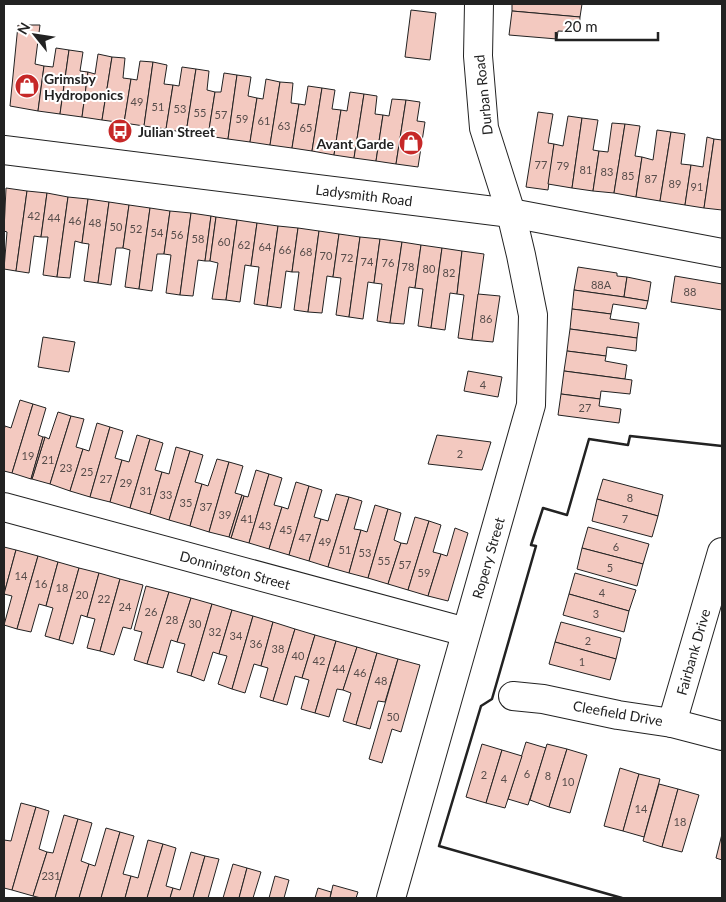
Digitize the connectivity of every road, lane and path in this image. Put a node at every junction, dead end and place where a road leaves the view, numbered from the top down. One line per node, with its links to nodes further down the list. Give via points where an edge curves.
1 (479, 4): 3 (street, Durban Road, via 478,56 484,128)
2 (4, 150): 3 (street, Ladysmith Road)
3 (511, 213): 4 (street, Ladysmith Road); 7 (street, Ropery Street, via 533,315 531,405)
4 (722, 253)
5 (4, 507): 7 (street, Donnington Street)
6 (722, 552): 9 (street, Fairbank Drive)
7 (466, 632): 11 (street, Ropery Street)
8 (513, 696): 9 (street, Cleefield Drive)
9 (672, 723): 10 (street, Cleefield Drive)
10 (722, 736)
11 (391, 898)

